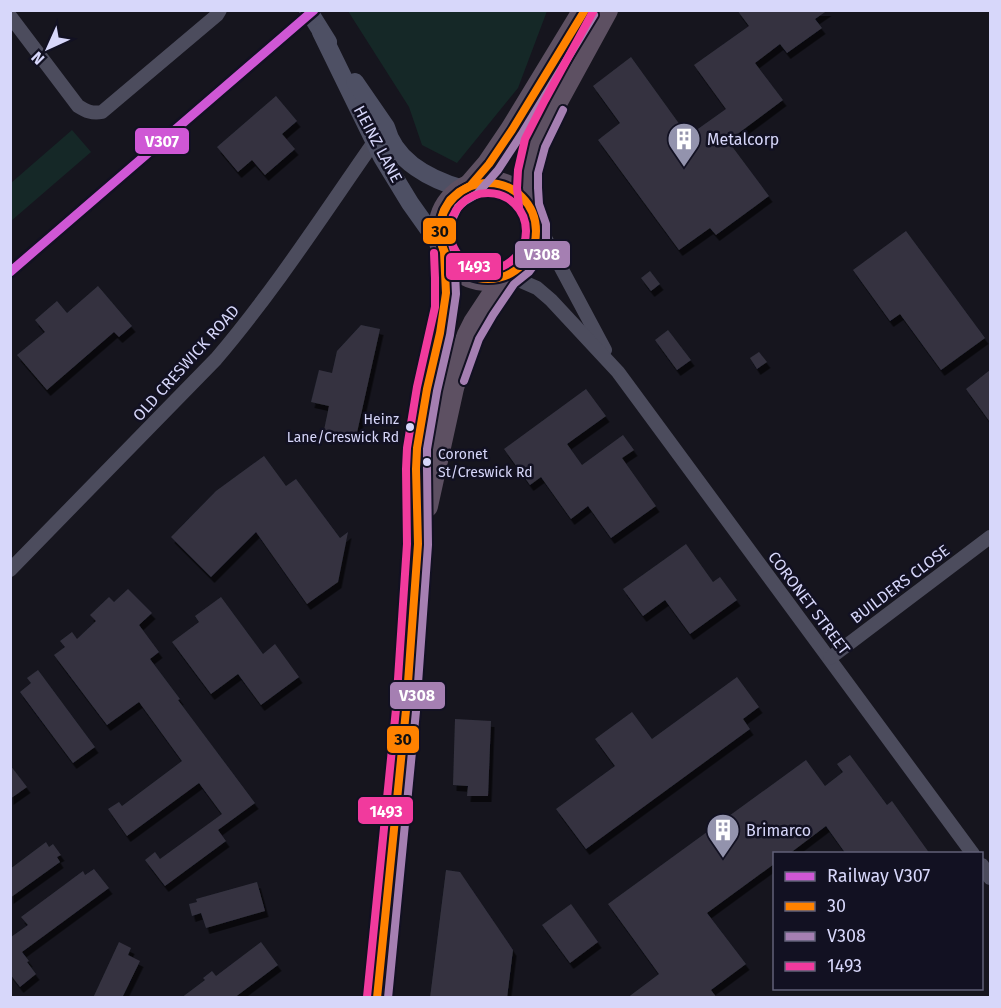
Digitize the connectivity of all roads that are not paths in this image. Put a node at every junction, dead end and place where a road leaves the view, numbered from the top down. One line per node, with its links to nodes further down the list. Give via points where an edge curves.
1 (220, 10): 5 (street, via 102,112 95,113 78,106)
2 (308, 10): 6 (street, HEINZ LANE)
3 (585, 10): 7 (highway, via 495,156)
4 (606, 10): 8 (highway, via 535,143 527,188)
5 (10, 16)
6 (381, 138): 7 (street, HEINZ LANE, via 432,177); 9 (street, HEINZ LANE, via 410,203); 14 (street, OLD CRESWICK ROAD, via 223,351)
7 (467, 187): 8 (highway, via 486,182 503,185 518,193); 9 (highway, via 450,200 441,216 439,233)
8 (532, 213): 10 (highway, via 536,238 530,255); 11 (street, CORONET STREET)
9 (444, 251): 10 (highway, via 450,262 473,277); 13 (highway, via 445,308 417,448)
10 (506, 276): 11 (street, CORONET STREET, via 537,288 564,311); 13 (highway, via 475,323 460,358)
11 (618, 372): 15 (street, CORONET STREET)
12 (990, 537): 15 (street, BUILDERS CLOSE)
13 (418, 544): 17 (highway)
14 (10, 570)
15 (830, 658): 16 (street, CORONET STREET)
16 (972, 852)
17 (377, 998)

